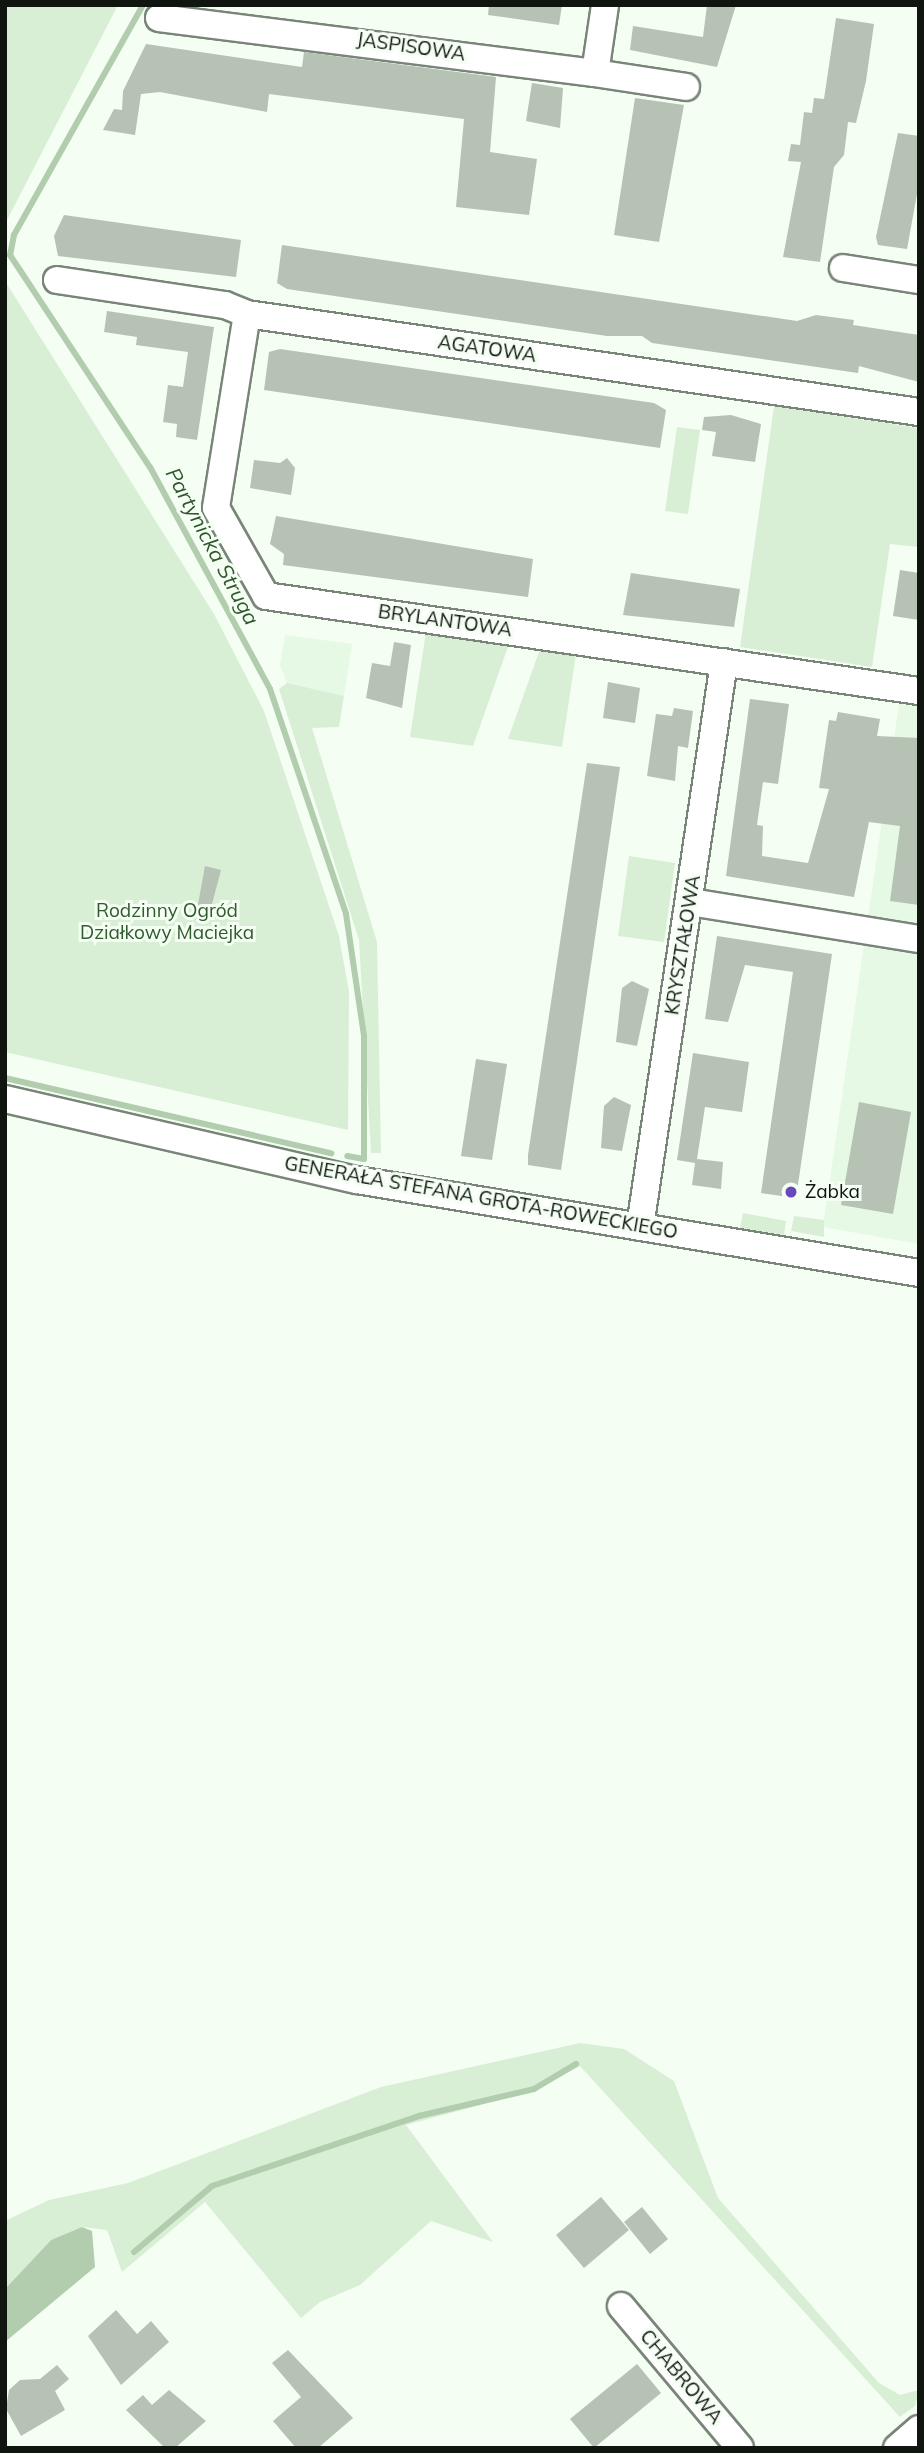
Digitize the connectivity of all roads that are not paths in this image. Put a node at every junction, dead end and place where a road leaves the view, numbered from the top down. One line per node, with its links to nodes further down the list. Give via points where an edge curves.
1 (605, 5): 3 (street)
2 (159, 18): 3 (street, JASPISOWA, via 264,33 295,30)
3 (595, 73): 4 (street, JASPISOWA)
4 (686, 87)
5 (843, 268): 7 (street)
6 (57, 280): 8 (street, AGATOWA, via 225,305)
7 (919, 280)
8 (247, 314): 9 (street, AGATOWA); 10 (street, BRYLANTOWA, via 216,508 266,596)
9 (919, 412)
10 (724, 662): 11 (street, BRYLANTOWA); 12 (street, KRYSZTAŁOWA)
11 (919, 691)
12 (690, 902): 13 (street); 15 (street, KRYSZTAŁOWA)
13 (919, 939)
14 (5, 1099): 15 (street, GENERAŁA STEFANA GROTA-ROWECKIEGO, via 357,1180)
15 (640, 1227): 16 (street, GENERAŁA STEFANA GROTA-ROWECKIEGO)
16 (919, 1273)
17 (621, 2306): 19 (street, CHABROWA)
18 (919, 2429): 20 (street)
19 (740, 2448)
20 (897, 2448)

